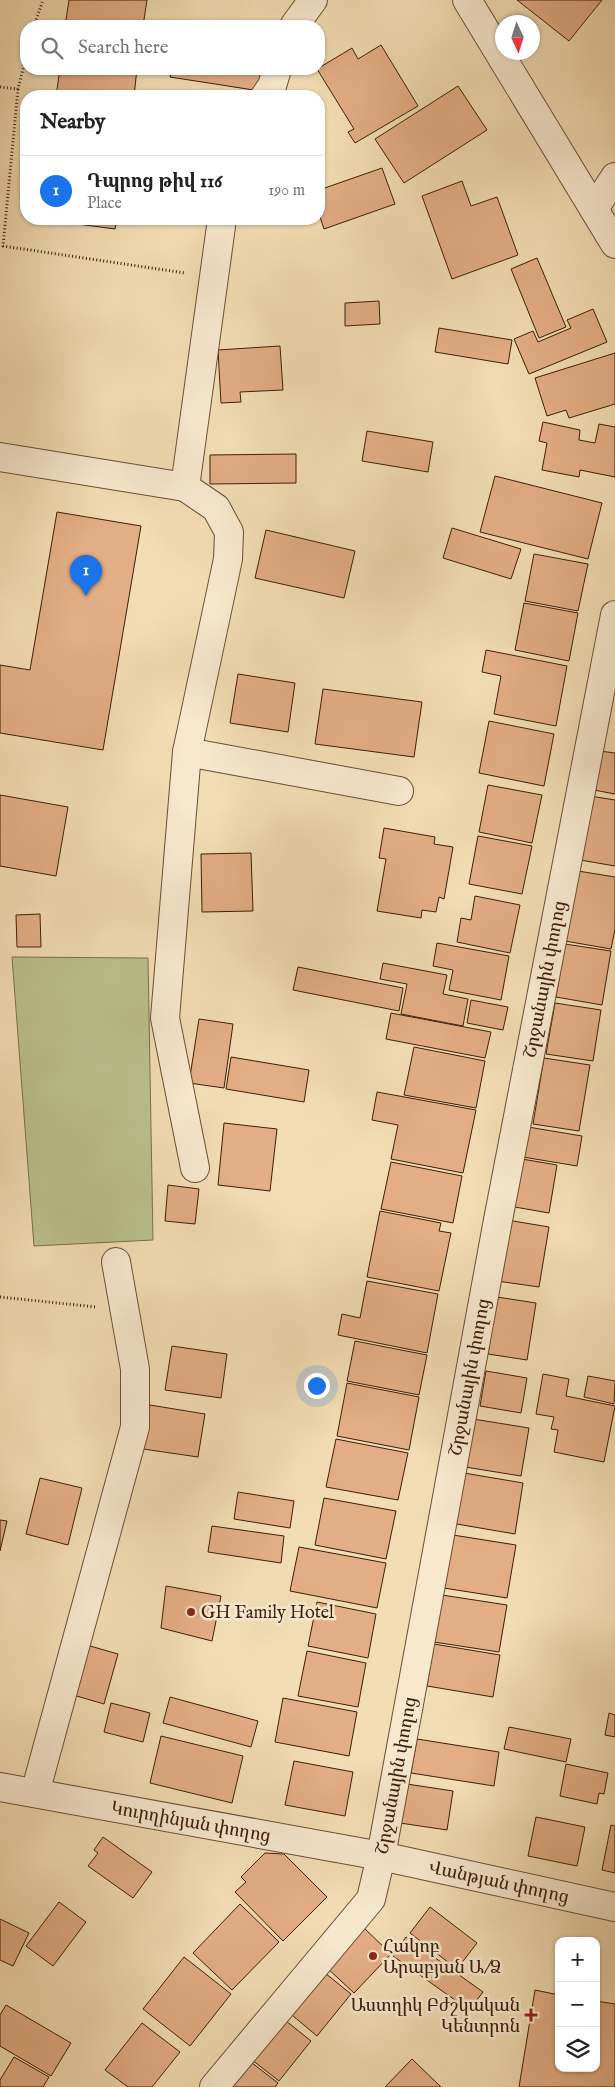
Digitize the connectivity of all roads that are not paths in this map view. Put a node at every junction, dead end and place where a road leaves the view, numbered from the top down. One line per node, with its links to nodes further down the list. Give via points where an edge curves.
1 (313, 0): 3 (street)
2 (467, 0): 7 (street)
3 (298, 20)
4 (275, 75): 5 (street)
5 (269, 90)
6 (615, 177): 7 (street)
7 (594, 210): 9 (street)
8 (221, 225): 11 (street)
9 (615, 244)
10 (0, 457): 11 (street)
11 (185, 487): 13 (street, via 216,508 229,532 228,559)
12 (615, 615): 19 (street, Շրջանային փողոց, via 498,1220)
13 (188, 752): 14 (street); 15 (street, via 165,1018)
14 (399, 791)
15 (195, 1168)
16 (116, 1262): 18 (street, via 135,1369 134,1427)
17 (0, 1787): 18 (street, Կուրղինյան փողոց)
18 (35, 1793): 19 (street, Կուրղինյան փողոց)
19 (382, 1856): 20 (street, Վանթյան փողոց); 21 (street, Շրջանային փողոց, via 371,1899)
20 (615, 1907)
21 (214, 2087)

